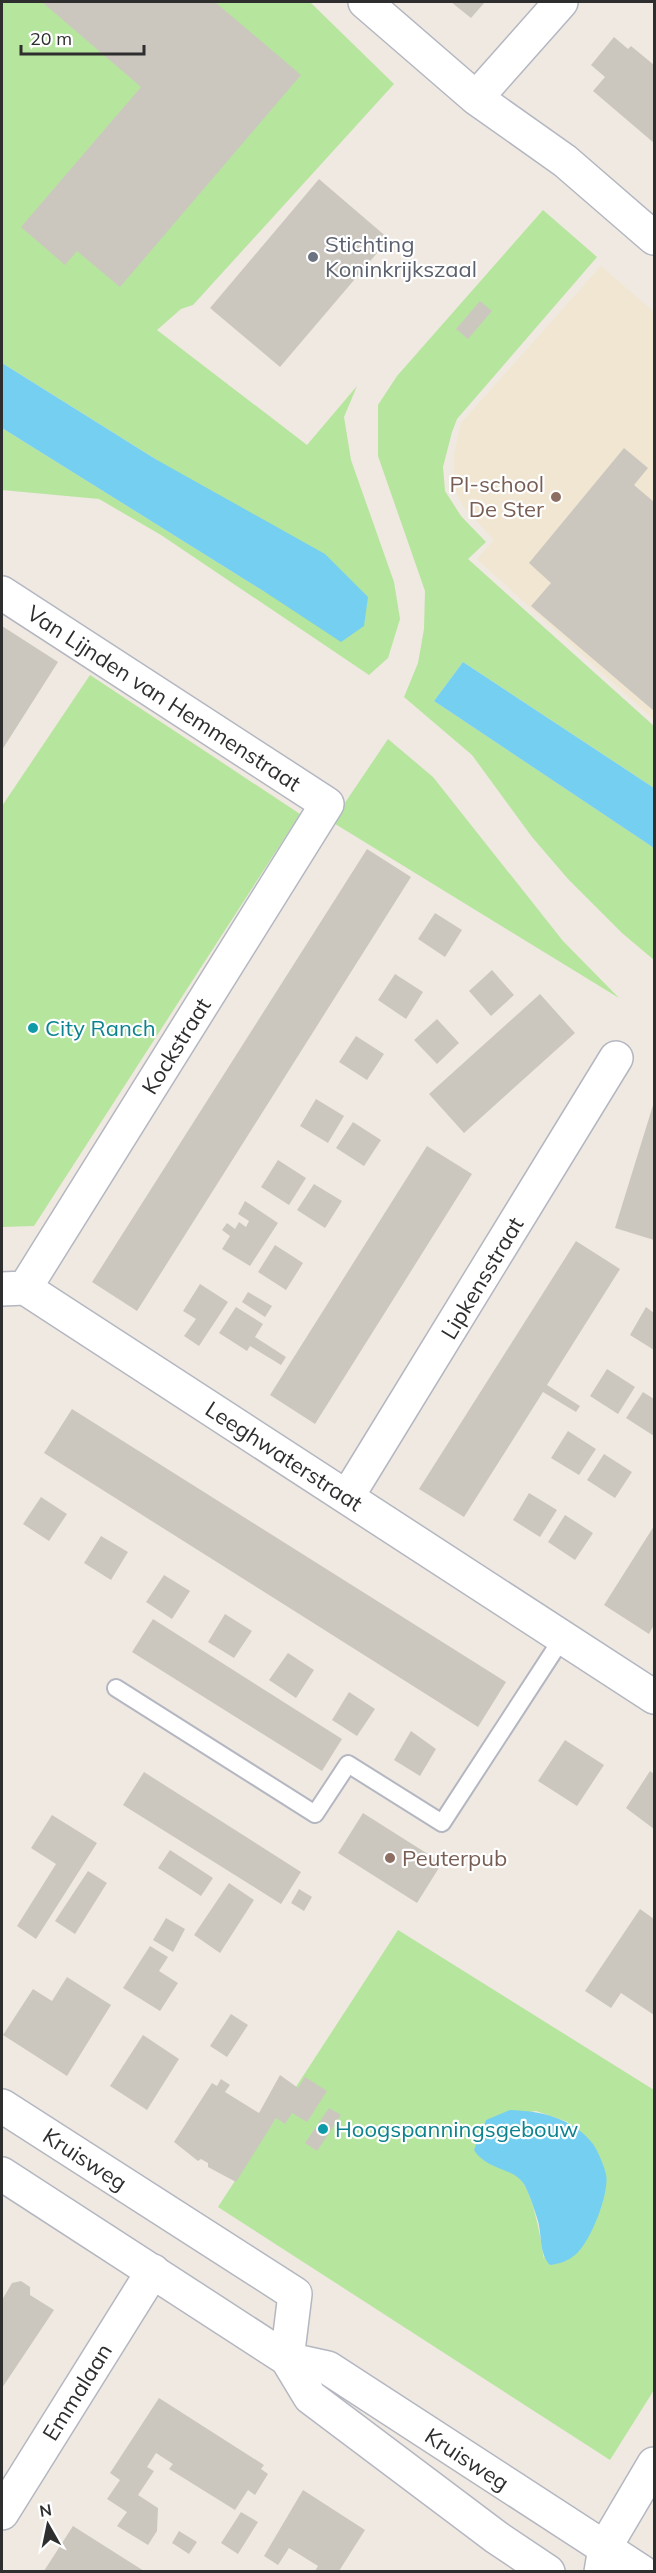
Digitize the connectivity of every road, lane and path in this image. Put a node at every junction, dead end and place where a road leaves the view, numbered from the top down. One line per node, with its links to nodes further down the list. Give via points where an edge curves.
1 (365, 2): 3 (street)
2 (561, 2): 3 (street)
3 (476, 98): 4 (street, via 565,160)
4 (654, 238)
5 (2, 593): 6 (street, Van Lijnden van Hemmenstraat)
6 (327, 804): 8 (street, Kockstraat)
7 (616, 1058): 9 (street, Lipkensstraat)
8 (13, 1288): 9 (street, Leeghwaterstraat)
9 (347, 1497): 10 (street, Leeghwaterstraat)
10 (563, 1637): 11 (lane, via 442,1823 348,1764 315,1814); 12 (street, Leeghwaterstraat)
11 (116, 1688)
12 (654, 1697)
13 (2, 2106): 16 (street, Kruisweg, via 294,2294)
14 (2, 2174): 15 (street, Kruisweg)
15 (153, 2271): 16 (street, Kruisweg); 18 (street, Emmalaan)
16 (286, 2359): 19 (street, Kruisweg, via 327,2368); 20 (street, Kruisweg, via 310,2397 496,2537)
17 (654, 2464): 19 (street)
18 (2, 2513)
19 (603, 2559): 21 (street, Kruisweg)
20 (548, 2571)
21 (642, 2571)

